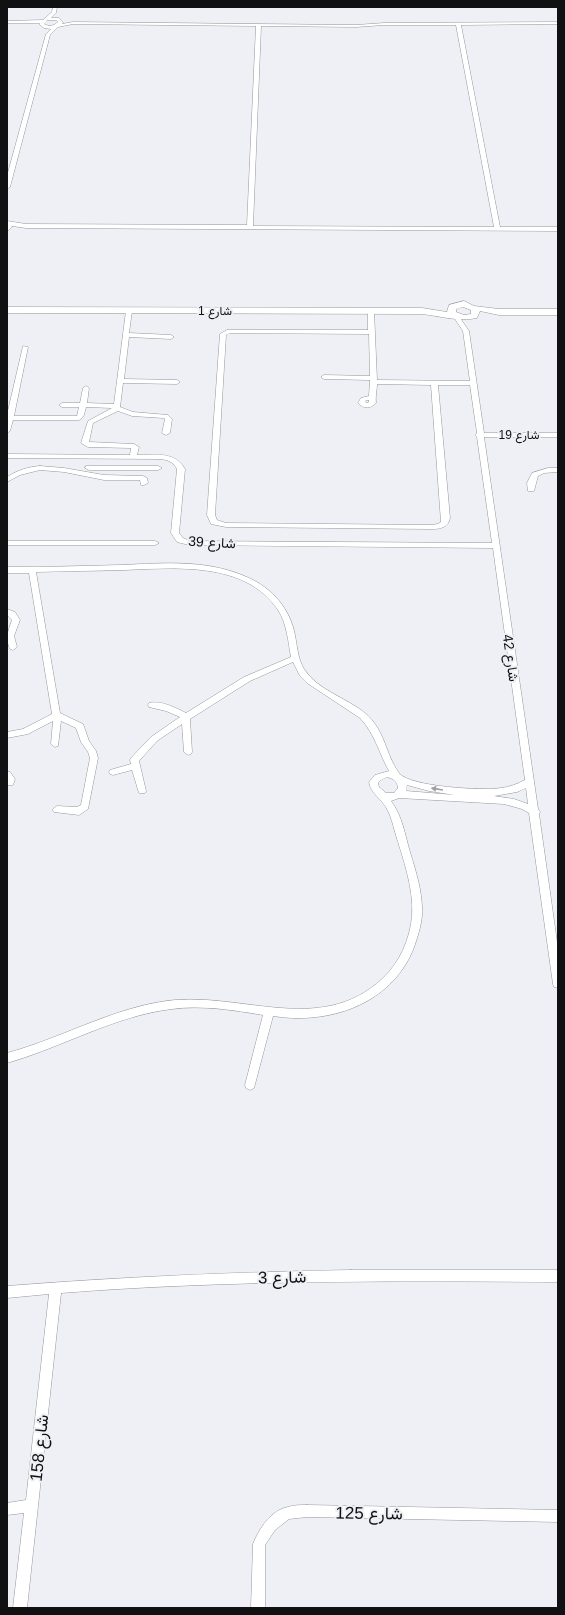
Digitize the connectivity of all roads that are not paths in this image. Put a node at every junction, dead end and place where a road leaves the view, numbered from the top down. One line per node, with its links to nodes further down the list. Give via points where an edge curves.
1 (56, 7): 2 (street)
2 (54, 13): 3 (street); 5 (street)
3 (59, 20): 5 (street); 6 (street); 10 (street, via 61,22)
4 (7, 22): 5 (street)
5 (44, 23): 10 (street); 11 (street)
6 (73, 23): 9 (street); 10 (street)
7 (458, 23): 8 (street); 9 (street, via 356,26); 17 (street)
8 (558, 23)
9 (258, 24): 15 (street)
10 (57, 26): 11 (street)
11 (48, 34): 12 (street)
12 (7, 187)
13 (7, 223): 14 (street); 16 (street)
14 (26, 226): 15 (street); 16 (street)
15 (250, 226): 17 (street)
16 (7, 229)
17 (497, 229): 18 (street)
18 (558, 229)
19 (7, 310): 20 (street, شارع 1)
20 (129, 310): 21 (street, شارع 1); 27 (street)
21 (371, 311): 23 (street, شارع 1); 26 (street)
22 (558, 312): 24 (street)
23 (454, 313): 24 (street, via 463,318); 24 (street, via 464,304); 25 (street, شارع 42)
24 (473, 313): 25 (street)
25 (466, 331): 35 (street, شارع 42)
26 (372, 332): 31 (street); 34 (street, via 233,331 223,334 213,522 226,526 441,526 446,518)
27 (126, 335): 28 (street); 32 (street)
28 (171, 337)
29 (25, 347): 41 (street)
30 (324, 377): 31 (street)
31 (373, 380): 34 (street); 37 (street)
32 (120, 381): 33 (street); 40 (street)
33 (177, 382)
34 (434, 383): 35 (street)
35 (473, 383): 44 (street, شارع 42)
36 (86, 388): 39 (street)
37 (372, 399)
38 (62, 405): 39 (street)
39 (83, 405): 40 (street); 41 (street, via 81,416 77,418)
40 (117, 407): 43 (street, via 132,414 168,418); 47 (street, via 114,411 90,422 85,443 134,446)
41 (10, 418): 42 (street)
42 (7, 431)
43 (166, 433)
44 (479, 435): 45 (street, شارع 19); 57 (street, شارع 42)
45 (558, 435)
46 (7, 456): 47 (street, شارع 39)
47 (133, 457): 48 (street, شارع 39)
48 (144, 457): 50 (street); 57 (street, شارع 39, via 164,457 180,465 175,533 180,540 189,543)
49 (89, 468): 50 (street)
50 (142, 468): 51 (street); 53 (street, via 142,481 43,468 23,470)
51 (158, 468)
52 (558, 470): 54 (street, via 537,473 531,482)
53 (7, 480)
54 (531, 489)
55 (7, 543): 56 (street)
56 (155, 543)
57 (496, 546): 75 (street, شارع 42)
58 (7, 570): 59 (street)
59 (32, 570): 62 (street, via 186,565 227,572 258,586 277,603 289,624); 64 (street)
60 (7, 612): 61 (street, via 16,620 10,636)
61 (13, 647)
62 (295, 658): 65 (street, via 238,683); 69 (street, via 302,673 310,682 352,707 373,726)
63 (152, 705): 65 (street, via 168,708)
64 (56, 715): 66 (street, via 25,732); 67 (street); 80 (street, via 80,726 94,758 84,809)
65 (186, 716): 68 (street); 70 (street, via 145,748 135,758)
66 (7, 735)
67 (55, 744)
68 (188, 752)
69 (387, 760): 73 (street); 74 (street)
70 (135, 766): 71 (street); 77 (street)
71 (113, 772)
72 (7, 774): 76 (street, via 11,779)
73 (382, 775): 74 (street); 78 (street, via 373,784 375,791)
74 (398, 777): 75 (street, one-way to 74, via 518,789 504,792 452,791 420,786); 79 (street, via 403,789)
75 (530, 782): 82 (street, شارع 42)
76 (10, 783)
77 (142, 791)
78 (383, 796): 79 (street); 81 (street)
79 (396, 796): 81 (street); 82 (street, via 418,794 445,798 505,799)
80 (56, 810)
81 (393, 811): 84 (street, via 410,867 417,912 415,932 397,972 365,999 344,1008 298,1014)
82 (535, 812): 83 (street, شارع 42)
83 (558, 984)
84 (269, 1011): 85 (street, via 214,1003 161,1006 135,1011); 86 (street)
85 (7, 1058)
86 (250, 1085)
87 (558, 1276): 88 (street, شارع 3, via 305,1276)
88 (56, 1287): 89 (street, شارع 3); 90 (street, شارع 158)
89 (7, 1292)
90 (32, 1506): 91 (street); 93 (street, شارع 158)
91 (7, 1509)
92 (558, 1516): 94 (street, شارع 125, via 307,1511 287,1513 270,1525 259,1544)
93 (20, 1608)
94 (258, 1608)

